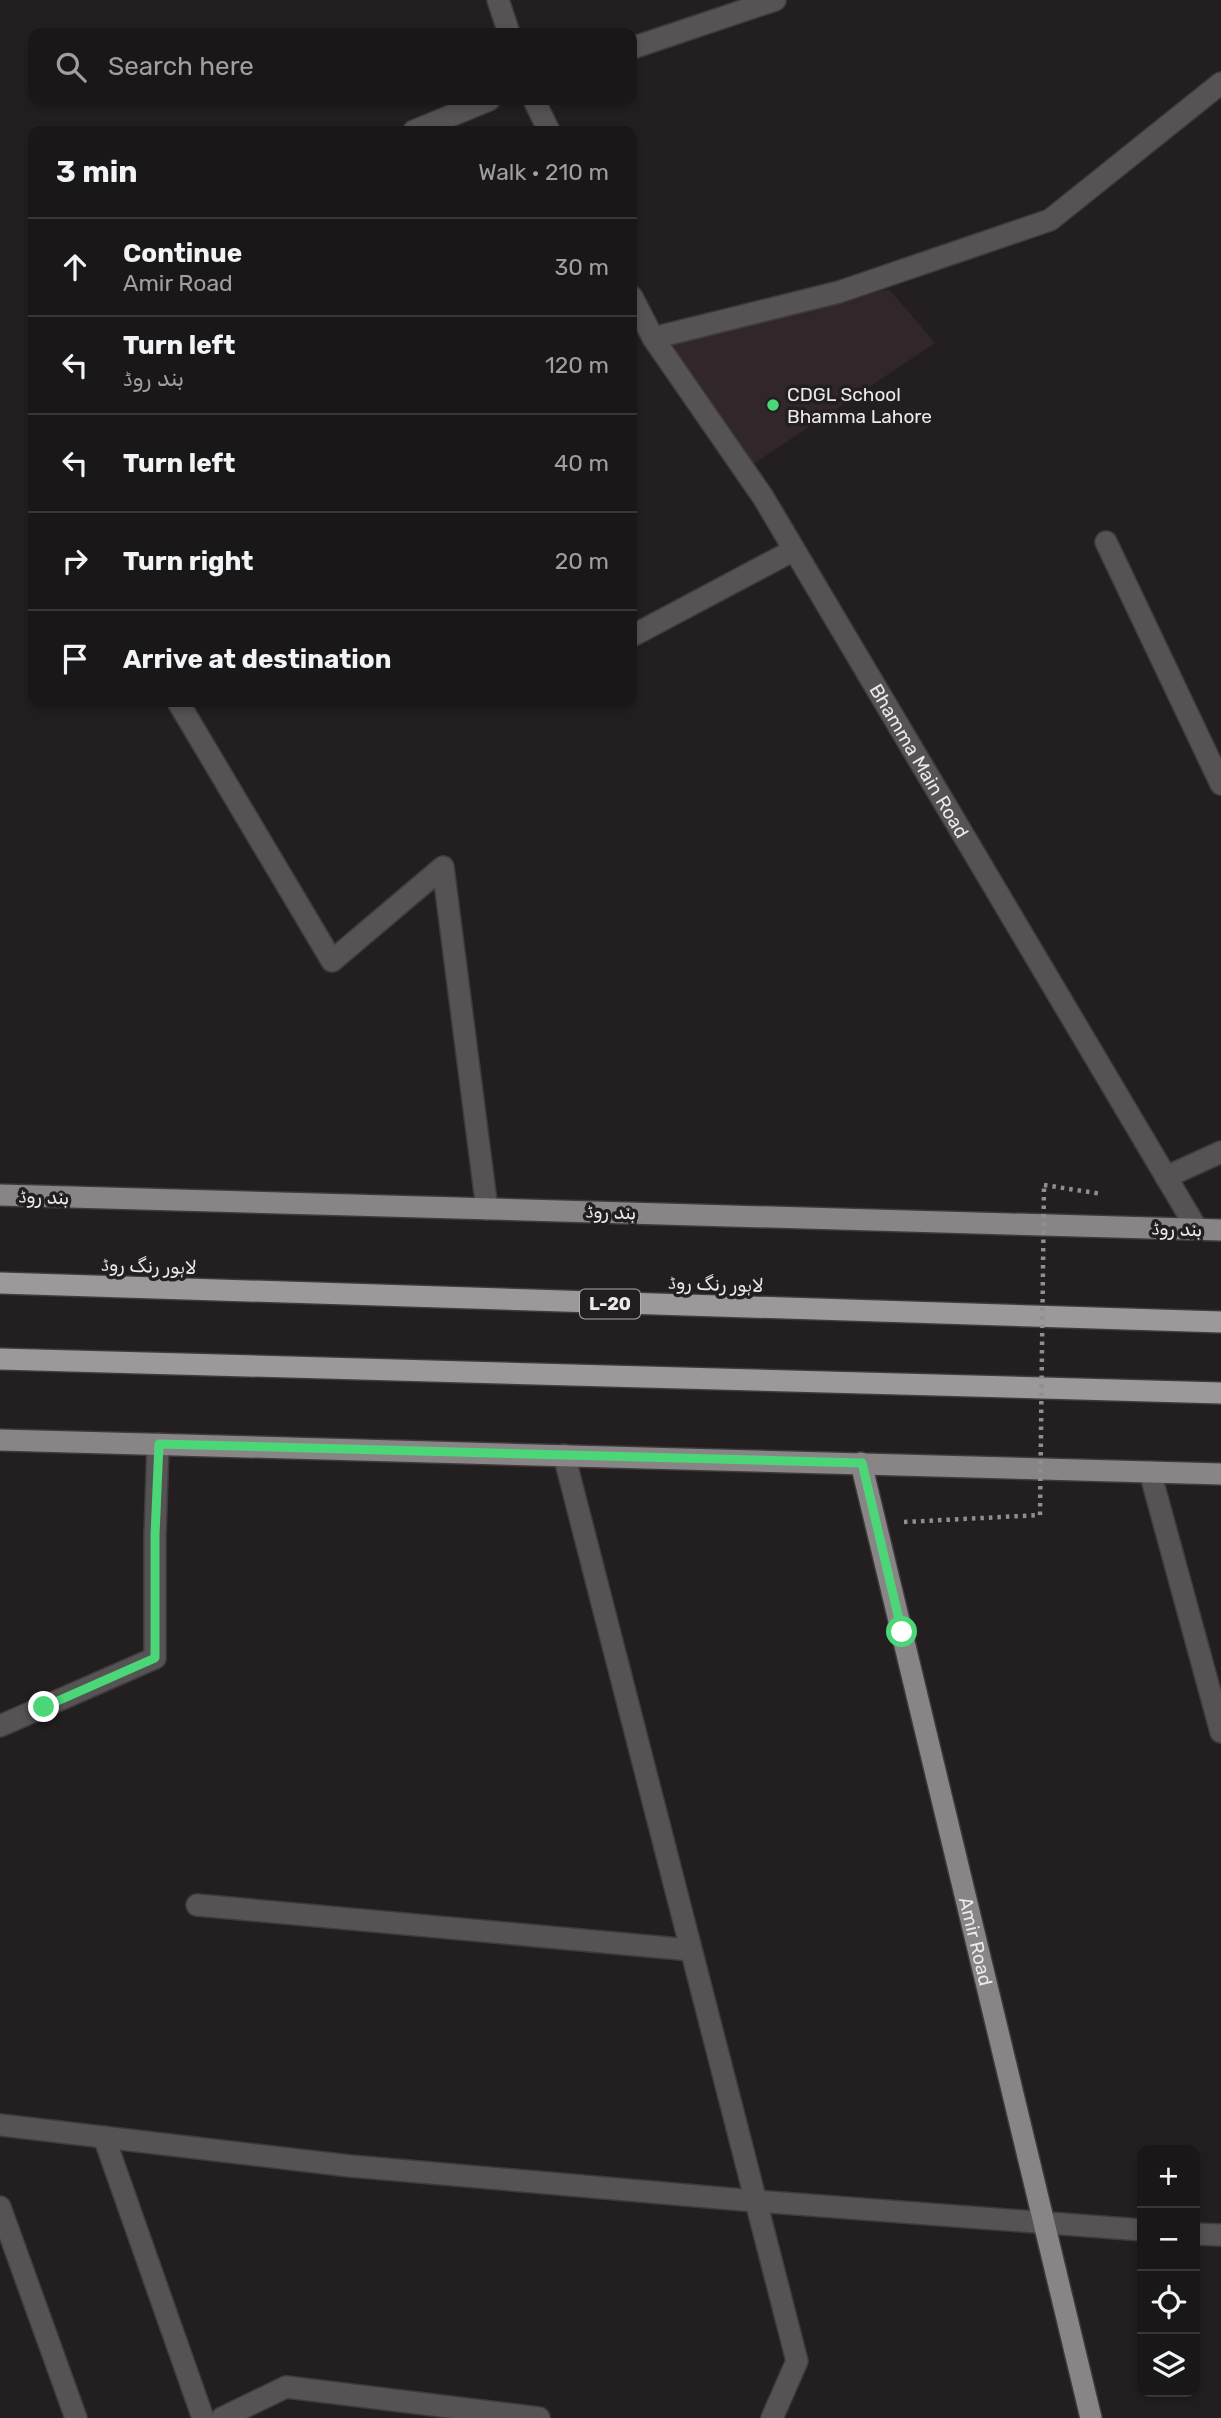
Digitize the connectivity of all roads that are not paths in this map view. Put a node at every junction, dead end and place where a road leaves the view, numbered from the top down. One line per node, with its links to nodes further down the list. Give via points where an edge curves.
1 (498, 0): 3 (street)
2 (775, 0): 4 (street)
3 (507, 28)
4 (637, 46)
5 (1221, 83): 11 (street, via 1050,220 838,292)
6 (477, 105): 8 (street)
7 (536, 105): 9 (street)
8 (426, 126)
9 (547, 126)
10 (637, 307): 11 (street, Bhamma Main Road)
11 (653, 338): 13 (street, Bhamma Main Road, via 763,497)
12 (1106, 542): 16 (street)
13 (794, 550): 14 (street); 18 (street, Bhamma Main Road)
14 (637, 633)
15 (181, 707): 20 (street, via 332,961 443,867)
16 (1221, 784)
17 (1221, 1152): 18 (street)
18 (1166, 1177): 21 (street, Bhamma Main Road)
19 (0, 1195): 20 (main road, بند روڈ)
20 (487, 1209): 21 (main road, بند روڈ)
21 (1197, 1229): 22 (main road, بند روڈ)
22 (1221, 1230)
23 (0, 1283): 24 (highway, لاہور رنگ روڈ / L-20)
24 (1221, 1322)
25 (0, 1359): 26 (highway)
26 (1221, 1393)
27 (0, 1440): 28 (main road)
28 (159, 1444): 29 (main road); 33 (street, via 155,1658)
29 (564, 1455): 30 (main road); 36 (street)
30 (862, 1463): 31 (main road); 41 (main road, Amir Road)
31 (1150, 1472): 32 (main road); 34 (street)
32 (1221, 1474)
33 (0, 1726)
34 (1221, 1732)
35 (197, 1905): 36 (street)
36 (691, 1951): 39 (street)
37 (0, 2125): 38 (street)
38 (104, 2137): 39 (street, via 350,2166); 46 (street)
39 (755, 2201): 41 (street); 49 (street, via 797,2361)
40 (0, 2207): 45 (street)
41 (1044, 2224): 42 (street); 50 (main road, Amir Road)
42 (1137, 2230)
43 (1200, 2234): 44 (street)
44 (1221, 2235)
45 (76, 2418)
46 (203, 2418)
47 (222, 2418): 48 (street, via 286,2387)
48 (539, 2418)
49 (772, 2418)
50 (1091, 2418)

